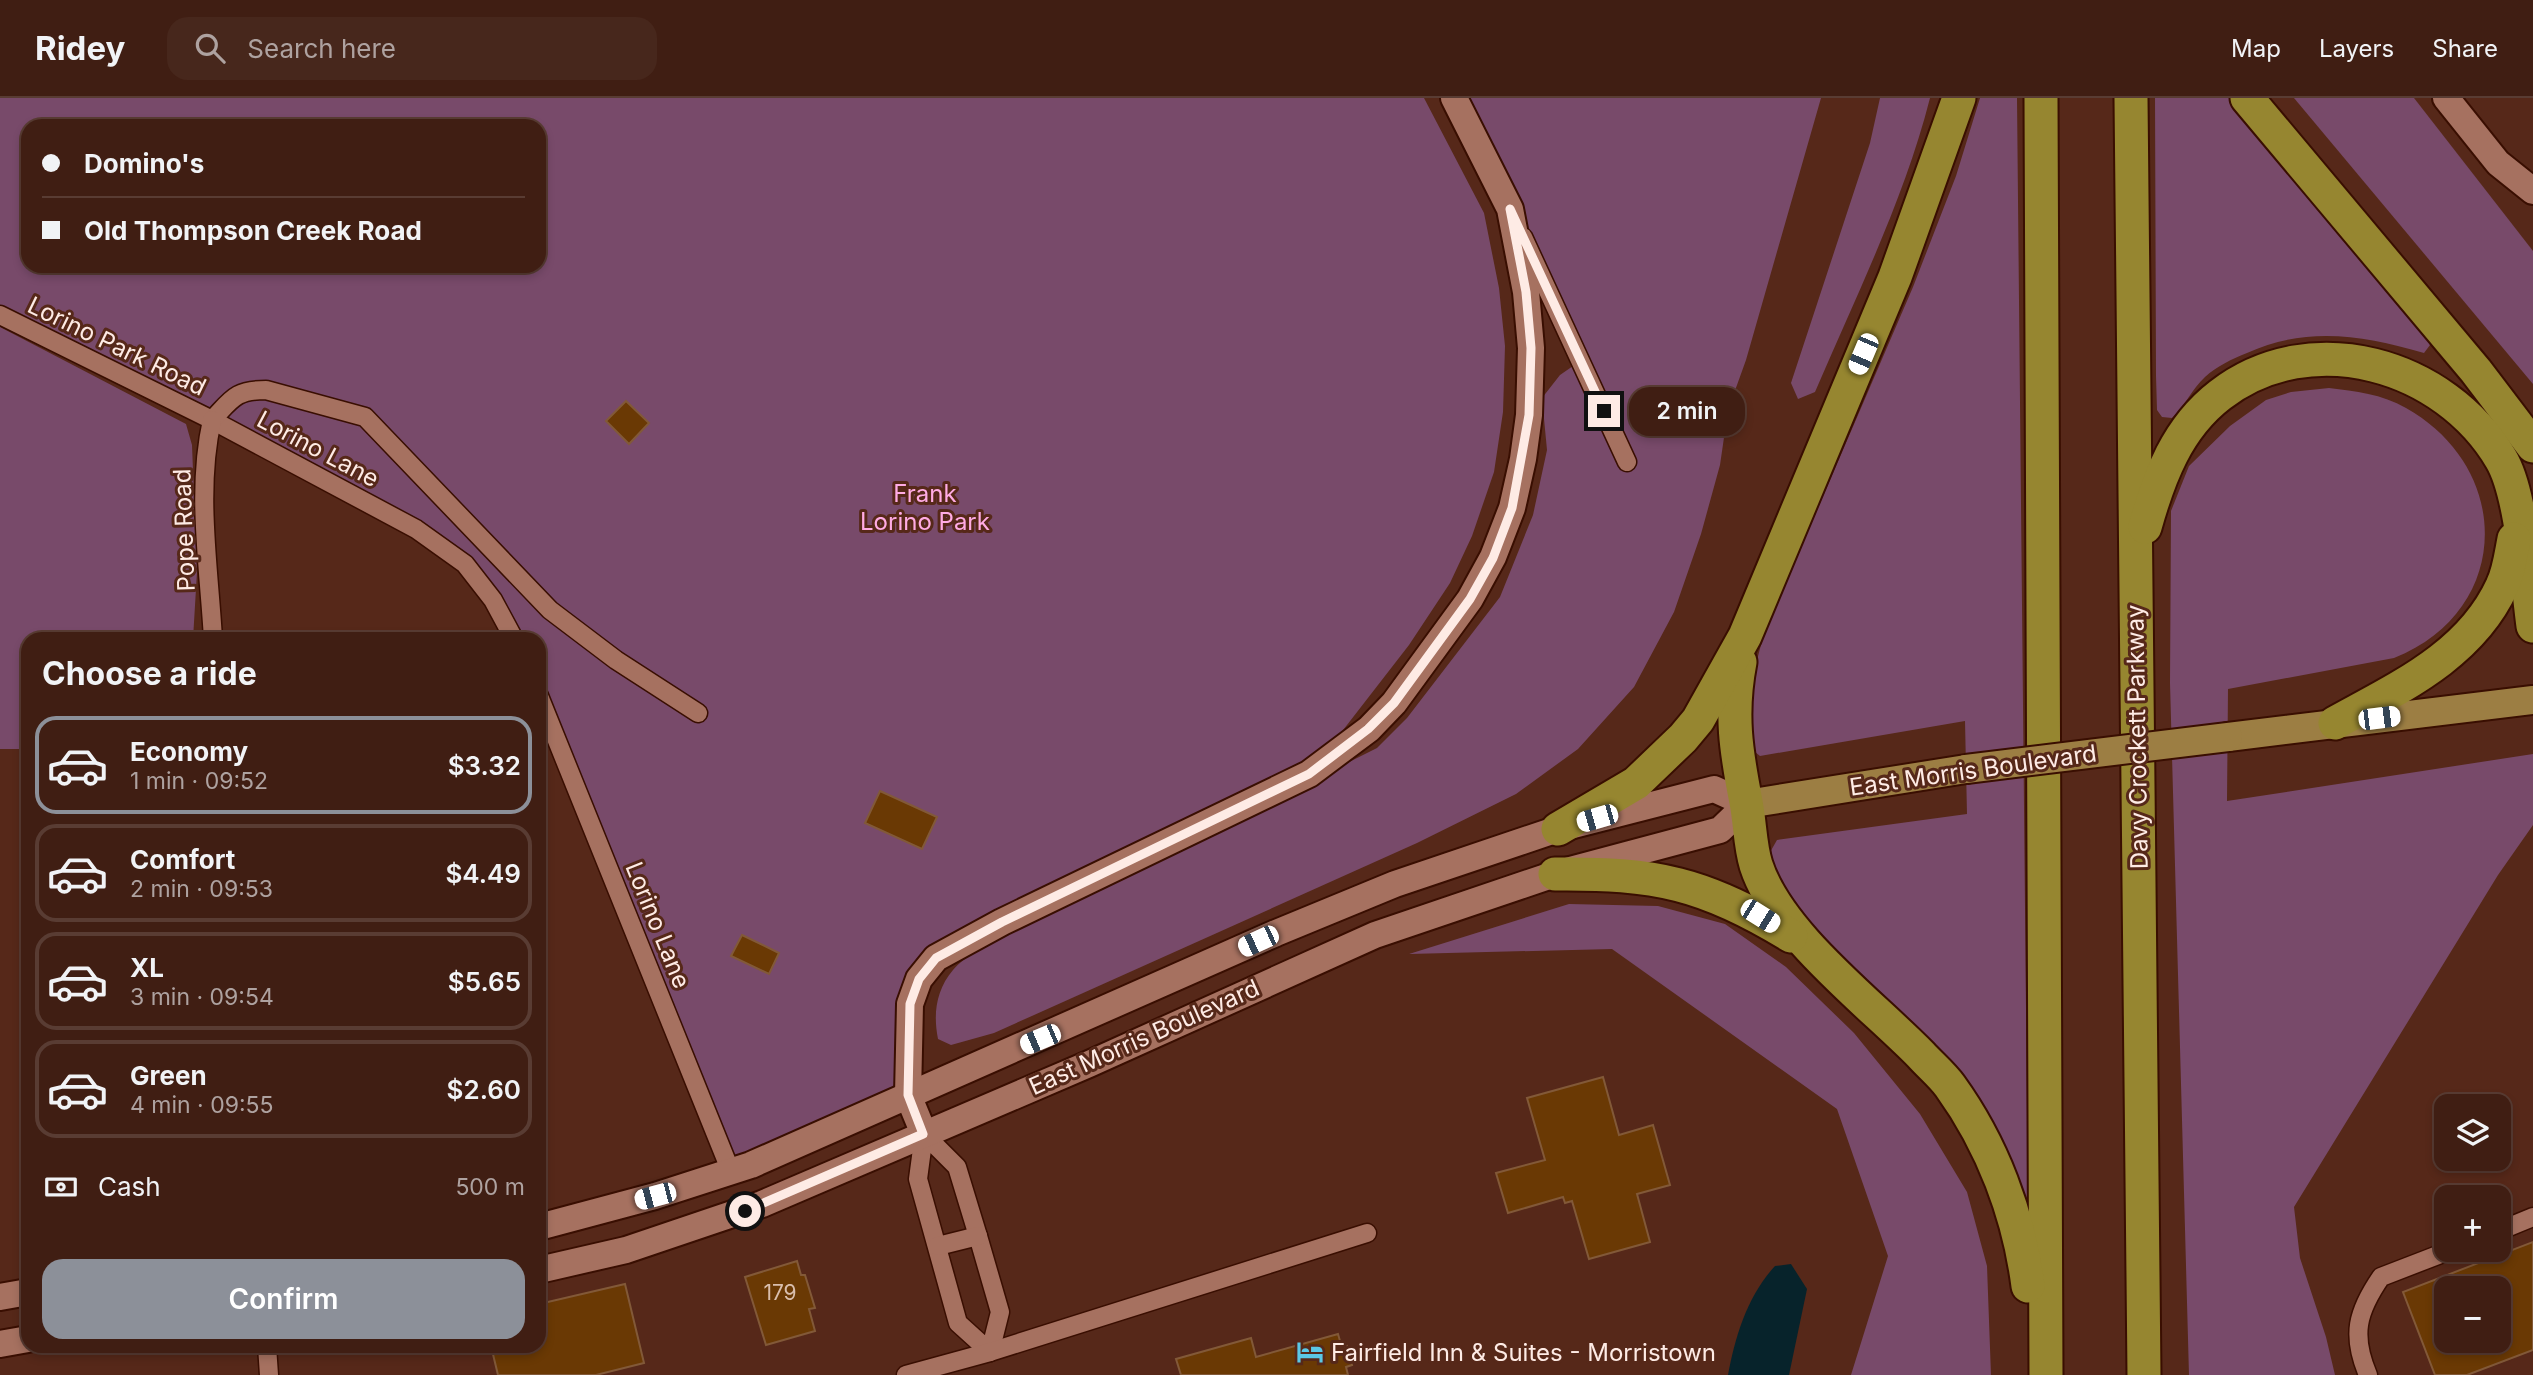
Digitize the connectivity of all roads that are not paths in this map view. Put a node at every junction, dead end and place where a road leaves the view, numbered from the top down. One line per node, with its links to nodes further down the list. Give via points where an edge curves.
1 (1454, 98): 8 (main road)
2 (1959, 98): 18 (highway, via 1895,277)
3 (2041, 98): 47 (highway)
4 (2131, 98): 14 (highway, Davy Crockett Parkway)
5 (2247, 98): 11 (highway, via 2476,371)
6 (2446, 98): 7 (main road, via 2498,163)
7 (2533, 191)
8 (1510, 209): 12 (street); 27 (main road, via 1526,292 1531,348 1529,415 1512,508 1493,558 1470,599 1394,703 1309,774 936,958 919,979 910,1004)
9 (0, 315): 10 (street, Lorino Park Road)
10 (212, 420): 16 (street, Pope Road, via 205,504); 17 (street, Lorino Lane, via 443,546 480,582); 21 (street, via 237,393 250,390 266,390 365,417 550,610)
11 (2533, 446)
12 (1627, 462)
13 (2519, 519): 14 (highway, via 2503,462 2479,425 2437,390 2382,366 2326,359 2265,369 2220,395 2180,436 2156,486); 15 (highway); 22 (highway, via 2503,584 2477,627 2431,669)
14 (2135, 563): 48 (highway, Davy Crockett Parkway)
15 (2533, 626)
16 (214, 632)
17 (510, 632)
18 (1745, 636): 23 (highway, via 1733,698 1734,748); 24 (highway, via 1683,738 1636,783)
19 (2533, 700): 22 (main road, East Morris Boulevard)
20 (546, 713): 29 (street, Lorino Lane)
21 (698, 713)
22 (2335, 723): 23 (main road, East Morris Boulevard, bridge, via 1966,769)
23 (1746, 804): 24 (main road, East Morris Boulevard, via 1714,789); 25 (main road, East Morris Boulevard, via 1720,830); 26 (highway, via 1756,865 1774,905)
24 (1558, 829): 27 (main road, East Morris Boulevard, via 1373,893)
25 (1555, 874): 26 (highway, via 1613,873 1662,879 1709,892); 28 (main road, East Morris Boulevard, via 1363,940)
26 (1806, 945): 46 (highway, via 1949,1085 1989,1152 2022,1240)
27 (908, 1095): 28 (main road); 29 (main road, East Morris Boulevard)
28 (923, 1134): 34 (street, via 957,1167); 35 (street, via 918,1179); 37 (main road, East Morris Boulevard, via 686,1232)
29 (731, 1172): 31 (main road, East Morris Boulevard)
30 (2533, 1217): 32 (street)
31 (546, 1225)
32 (2511, 1226)
33 (1367, 1233): 42 (street)
34 (978, 1236): 35 (street); 42 (street, via 1000,1312)
35 (938, 1246): 42 (street, via 958,1323)
36 (2434, 1257): 49 (street, via 2381,1277 2360,1316 2357,1338)
37 (546, 1268)
38 (21, 1293): 39 (main road)
39 (0, 1297)
40 (21, 1340): 41 (main road)
41 (0, 1344)
42 (990, 1352): 45 (street)
43 (267, 1353): 44 (street)
44 (269, 1375)
45 (906, 1375)
46 (2040, 1375)
47 (2046, 1375)
48 (2144, 1375)
49 (2368, 1375)

